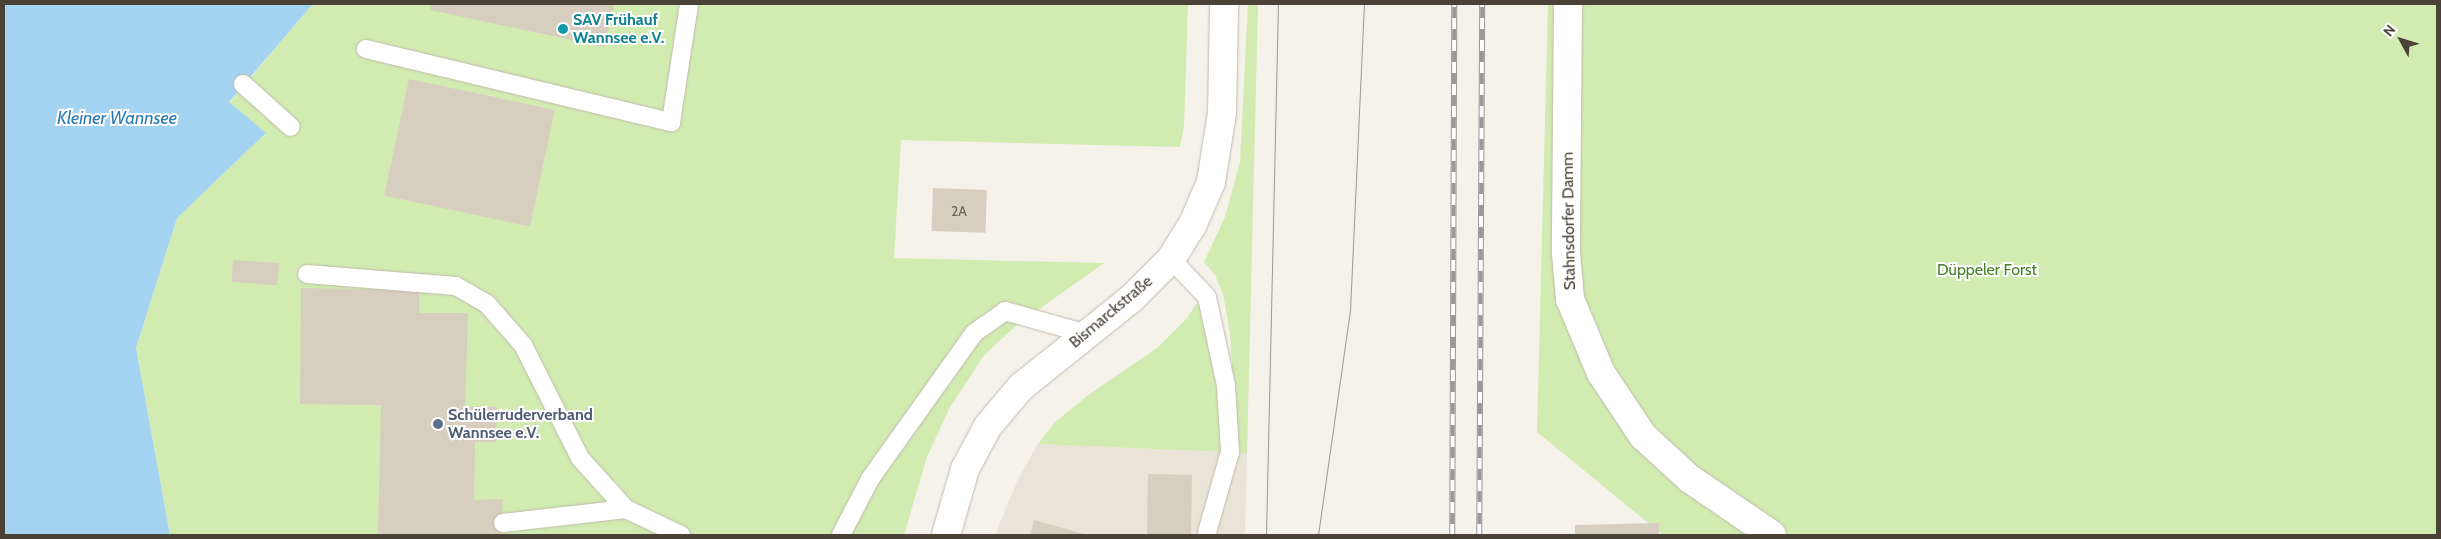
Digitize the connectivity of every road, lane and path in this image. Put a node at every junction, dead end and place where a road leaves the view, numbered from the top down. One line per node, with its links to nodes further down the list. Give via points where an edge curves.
1 (689, 4): 4 (lane, via 671,122)
2 (1224, 4): 7 (street, Bismarckstraße, via 1222,113 1211,182 1192,226)
3 (1568, 4): 16 (street, Stahnsdorfer Damm, via 1566,253 1570,299 1602,373 1643,436 1690,479)
4 (366, 49)
5 (243, 84): 6 (lane)
6 (291, 127)
7 (1171, 259): 9 (street, Bismarckstraße, via 1131,299); 12 (lane, via 1206,297 1226,386 1230,452)
8 (307, 274): 10 (lane, via 456,286 487,304 523,345 580,458)
9 (1087, 334): 14 (lane, via 1005,310 974,333 870,479); 15 (street, Bismarckstraße, via 1021,387 988,426 966,469)
10 (626, 509): 11 (lane); 13 (lane)
11 (503, 522)
12 (1207, 533)
13 (681, 535)
14 (841, 535)
15 (946, 535)
16 (1772, 535)

